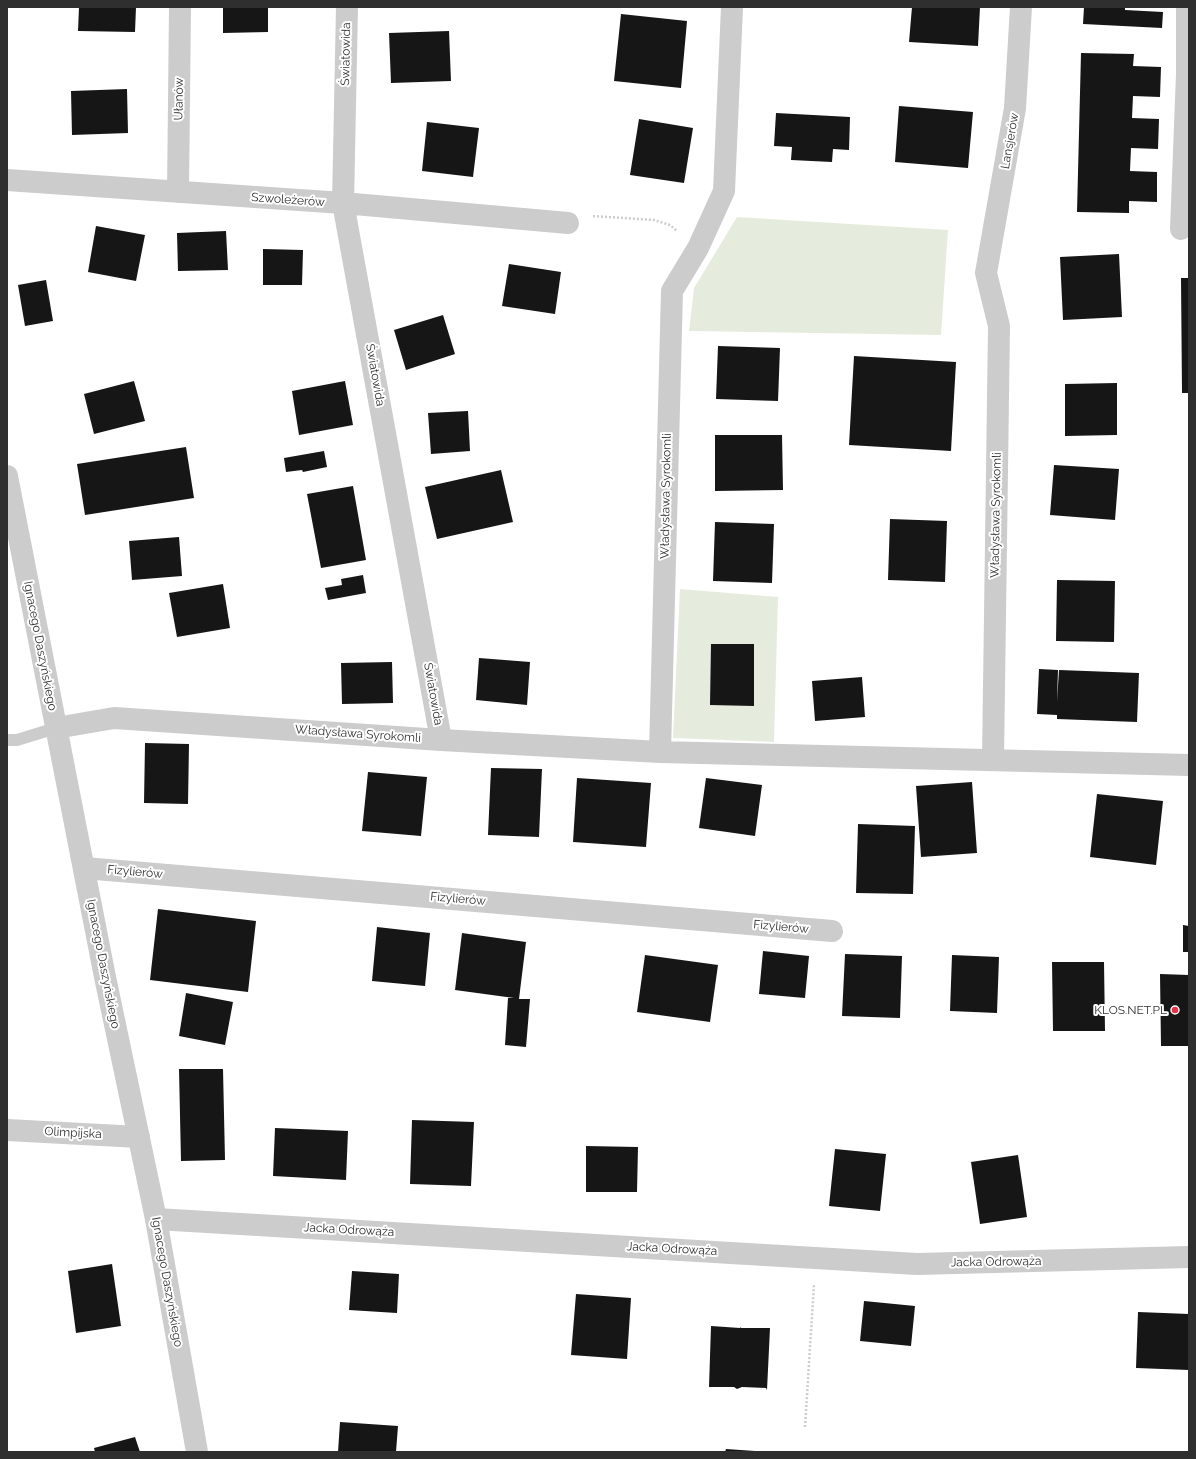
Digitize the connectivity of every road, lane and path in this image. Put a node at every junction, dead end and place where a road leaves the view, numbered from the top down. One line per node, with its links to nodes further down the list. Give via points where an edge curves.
1 (180, 7): 8 (street, Ułanów)
2 (347, 7): 9 (street, Światowida)
3 (732, 7): 12 (street, via 724,191)
4 (1021, 7): 13 (street, Lansjerów, via 1015,108)
5 (1188, 7): 6 (street)
6 (1188, 74): 11 (street)
7 (7, 180): 8 (street, Szwoleżerów)
8 (178, 192): 9 (street, Szwoleżerów)
9 (343, 204): 10 (street, Szwoleżerów); 17 (street, Światowida)
10 (568, 223): 12 (path, via 588,215 654,220 670,225)
11 (1181, 229)
12 (698, 248): 18 (street, Władysława Syrokomli, via 672,291)
13 (986, 273): 19 (street, Władysława Syrokomli, via 999,326)
14 (7, 476): 15 (street, Ignacego Daszyńskiego)
15 (56, 728): 16 (lane, via 17,740); 17 (street, Władysława Syrokomli, via 114,718); 21 (street, Ignacego Daszyńskiego)
16 (7, 740)
17 (441, 740): 18 (street, Władysława Syrokomli)
18 (660, 752): 19 (street, Władysława Syrokomli)
19 (993, 759): 20 (street, Władysława Syrokomli)
20 (1189, 765)
21 (84, 868): 22 (street, Fizylierów); 24 (street, Ignacego Daszyńskiego)
22 (832, 931)
23 (7, 1130): 24 (street, Olimpijska)
24 (139, 1137): 25 (street, Ignacego Daszyńskiego)
25 (156, 1219): 26 (street, Jacka Odrowąża); 29 (street, Ignacego Daszyńskiego)
26 (816, 1257): 27 (street, Jacka Odrowąża, via 917,1264); 28 (path)
27 (1189, 1257)
28 (805, 1427)
29 (197, 1452)

